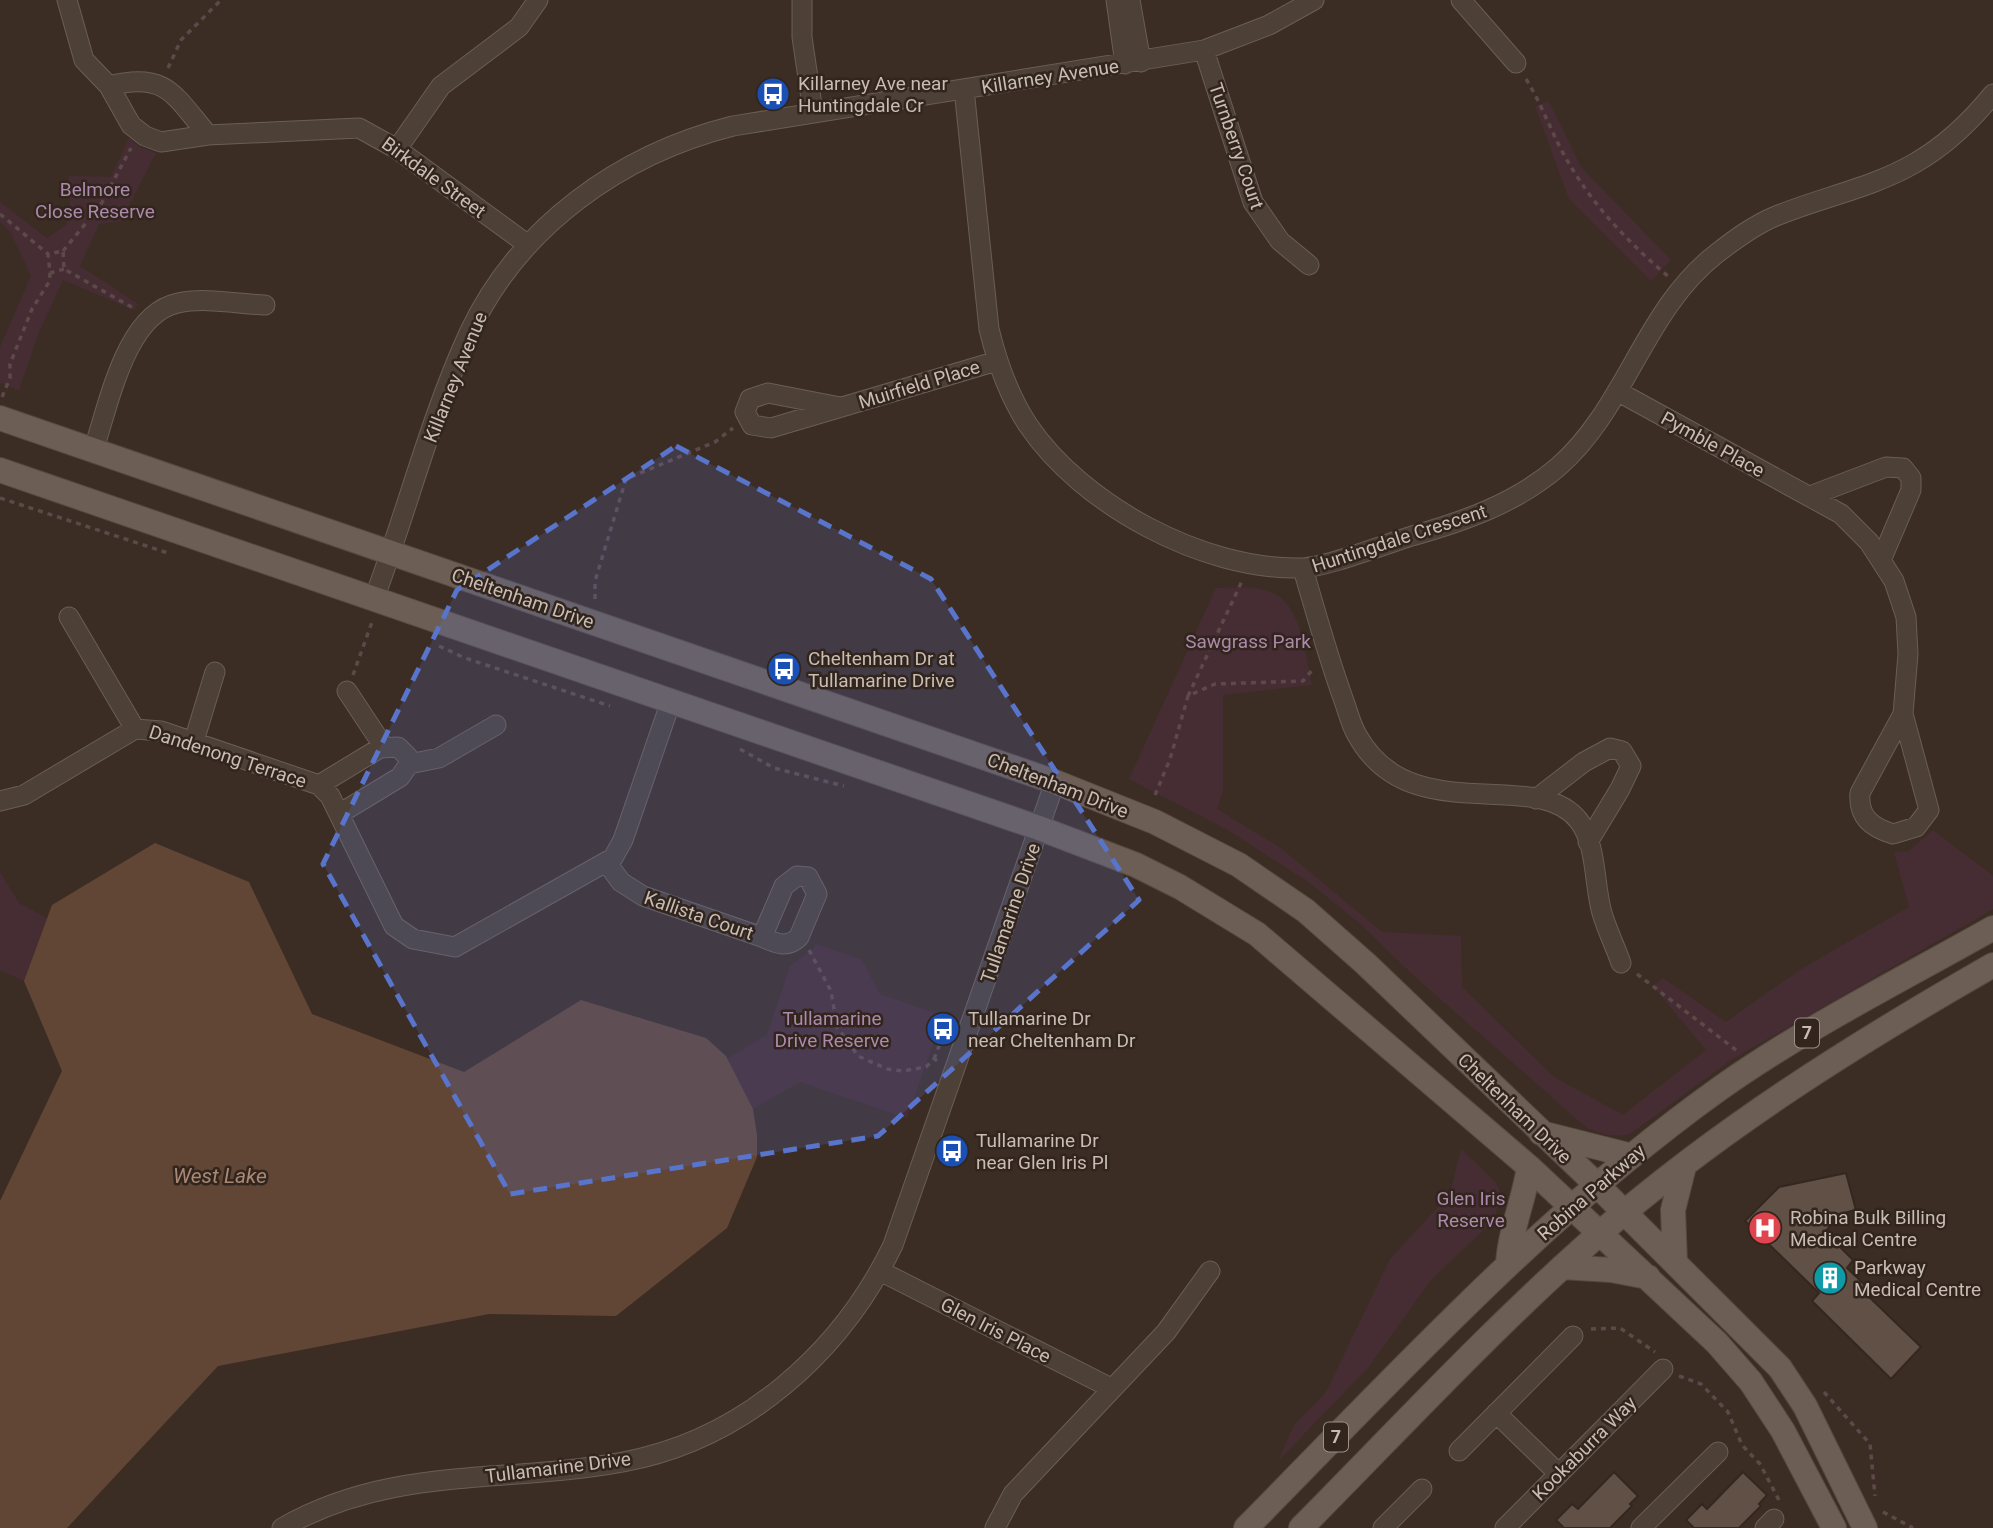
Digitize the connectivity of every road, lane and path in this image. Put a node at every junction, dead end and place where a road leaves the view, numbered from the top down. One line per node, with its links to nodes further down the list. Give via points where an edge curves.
1 (67, 0): 11 (street, Birkdale Street, via 78,49)
2 (538, 0): 16 (street, via 519,27 441,86)
3 (802, 0): 14 (street, via 802,37)
4 (1116, 0): 9 (street)
5 (1130, 0): 9 (street)
6 (1314, 0): 8 (street, Killarney Avenue, via 1269,25)
7 (1461, 0): 10 (street)
8 (1204, 50): 9 (street, Killarney Avenue); 20 (street, Turnberry Court, via 1253,202 1280,241)
9 (1133, 63): 12 (street, Killarney Avenue)
10 (1516, 63): 23 (path, via 1588,193 1642,254)
11 (109, 86): 15 (street, via 139,79 161,85); 15 (street, Birkdale Street, via 126,118 145,136 161,142)
12 (964, 89): 14 (street, Killarney Avenue); 26 (street, Huntingdale Crescent, via 989,329)
13 (1989, 106): 23 (street, Huntingdale Crescent, via 1905,169 1774,216 1743,233)
14 (813, 112): 18 (street, Killarney Avenue, via 698,135 638,160 576,201)
15 (208, 135): 16 (street, Birkdale Street, via 359,128)
16 (397, 149): 18 (street, Birkdale Street)
17 (0, 214): 19 (path)
18 (528, 245): 34 (street, Killarney Avenue, via 470,332)
19 (48, 254): 21 (path, via 63,251); 22 (path)
20 (1309, 265)
21 (64, 269): 22 (path); 25 (path, via 136,309)
22 (50, 273): 29 (path, via 10,364)
23 (1682, 288): 27 (street, Huntingdale Crescent)
24 (265, 305): 25 (street, via 180,302)
25 (145, 320): 31 (street, via 130,344)
26 (997, 361): 28 (street, Muirfield Place); 36 (street, Huntingdale Crescent, via 1028,424 1092,490 1179,544)
27 (1617, 391): 33 (street, Pymble Place); 37 (street, Huntingdale Crescent, via 1559,466 1515,498 1451,525)
28 (840, 407): 30 (street, Muirfield Place, via 771,428 758,428); 30 (street, Muirfield Place, via 762,393 746,405)
29 (1, 408): 31 (main road, Cheltenham Drive)
30 (746, 418): 38 (path, via 715,442 626,479 595,581)
31 (93, 451): 34 (main road, Cheltenham Drive)
32 (0, 470): 39 (main road, Cheltenham Drive)
33 (1810, 496): 35 (street, Pymble Place, via 1841,514); 35 (street, via 1886,467 1903,468 1911,490)
34 (391, 553): 39 (street, Killarney Avenue); 52 (main road, Cheltenham Drive)
35 (1882, 558): 46 (street, Pymble Place, via 1906,617)
36 (1250, 565): 37 (street, Huntingdale Crescent); 44 (path)
37 (1303, 569): 55 (street, via 1332,669 1357,735 1371,754 1388,770 1418,786 1448,794)
38 (595, 599)
39 (373, 610): 43 (path); 45 (main road, Cheltenham Drive)
40 (69, 617): 48 (street)
41 (1315, 666): 44 (path, via 1303,681 1215,684)
42 (215, 672): 49 (street)
43 (347, 691): 50 (street)
44 (1188, 696): 54 (path)
45 (671, 701): 58 (main road, Cheltenham Drive); 60 (street, Dandenong Terrace, via 621,847)
46 (1903, 714): 46 (street, Pymble Place, via 1860,793 1859,804 1869,824 1893,834 1916,827 1929,810)
47 (496, 725): 51 (street, via 439,758)
48 (135, 729): 49 (street, Dandenong Terrace); 56 (street, Dandenong Terrace, via 24,795)
49 (194, 741): 53 (street, Dandenong Terrace)
50 (384, 747): 51 (street, via 398,747); 53 (street)
51 (409, 764): 57 (street, via 400,777)
52 (1055, 782): 58 (street, Tullamarine Drive); 70 (main road, Cheltenham Drive, via 1197,842 1276,889 1366,964)
53 (319, 785): 57 (street, Dandenong Terrace)
54 (1155, 795)
55 (1536, 799): 59 (street, via 1555,802 1579,821); 59 (street, via 1584,762 1610,748 1622,751 1631,766)
56 (0, 802)
57 (339, 814): 60 (street, Dandenong Terrace, via 394,926 413,939 443,947 466,943)
58 (1039, 828): 69 (street, Tullamarine Drive); 73 (main road, Cheltenham Drive, via 1136,865 1257,934)
59 (1588, 842): 64 (street, via 1602,914)
60 (607, 863): 62 (street, Kallista Court, via 636,893)
61 (1993, 928): 71 (main road, Robina Parkway / 7, via 1778,1050)
62 (762, 937): 63 (street, Kallista Court, via 780,945); 63 (street, Kallista Court, via 784,886 797,876 808,877 817,894)
63 (799, 937): 68 (path, via 831,991 837,1027 858,1056 903,1071 926,1067)
64 (1621, 963): 67 (path)
65 (1993, 965): 72 (main road, Robina Parkway / 7, via 1813,1073)
66 (944, 1034): 68 (path)
67 (1734, 1046)
68 (934, 1059): 69 (path)
69 (956, 1069): 82 (street, Tullamarine Drive, via 905,1217)
70 (1541, 1132): 71 (main road); 74 (main road, Cheltenham Drive)
71 (1632, 1156): 74 (main road, Robina Parkway / 7)
72 (1684, 1166): 76 (main road, Robina Parkway / 7); 78 (main road, via 1673,1210)
73 (1529, 1167): 75 (main road, Cheltenham Drive); 79 (main road, via 1522,1207 1510,1232)
74 (1597, 1185): 75 (main road, Robina Parkway / 7); 76 (main road, Cheltenham Drive)
75 (1572, 1206): 77 (main road, Cheltenham Drive); 79 (main road, Robina Parkway / 7)
76 (1625, 1213): 77 (main road, Robina Parkway / 7); 78 (main road, Cheltenham Drive)
77 (1601, 1232): 80 (main road, Robina Parkway / 7); 83 (main road, Cheltenham Drive)
78 (1675, 1263): 101 (main road, Cheltenham Drive, via 1789,1381)
79 (1508, 1264): 96 (main road, Robina Parkway / 7)
80 (1562, 1267): 83 (main road); 97 (main road, Robina Parkway / 7)
81 (1210, 1271): 86 (street, via 1166,1332)
82 (880, 1272): 86 (street, Glen Iris Place); 94 (street, Tullamarine Drive, via 822,1352 773,1394 701,1437 623,1462 400,1484 321,1507)
83 (1648, 1277): 100 (main road, Cheltenham Drive, via 1717,1343 1767,1402)
84 (1573, 1336): 85 (path, via 1595,1328 1620,1328 1654,1348); 87 (street)
85 (1662, 1369): 90 (street, Kookaburra Way); 92 (path, via 1701,1384 1728,1412 1742,1445 1760,1464 1781,1505)
86 (1111, 1388): 95 (street, via 1013,1494)
87 (1496, 1413): 88 (street); 90 (street)
88 (1459, 1451)
89 (1718, 1452): 93 (street)
90 (1559, 1474): 99 (street, Kookaburra Way)
91 (1422, 1489): 98 (street)
92 (1770, 1524)
93 (1651, 1525)
94 (282, 1528)
95 (995, 1528)
96 (1246, 1528)
97 (1301, 1528)
98 (1384, 1528)
99 (1505, 1528)
100 (1833, 1528)
101 (1865, 1528)

